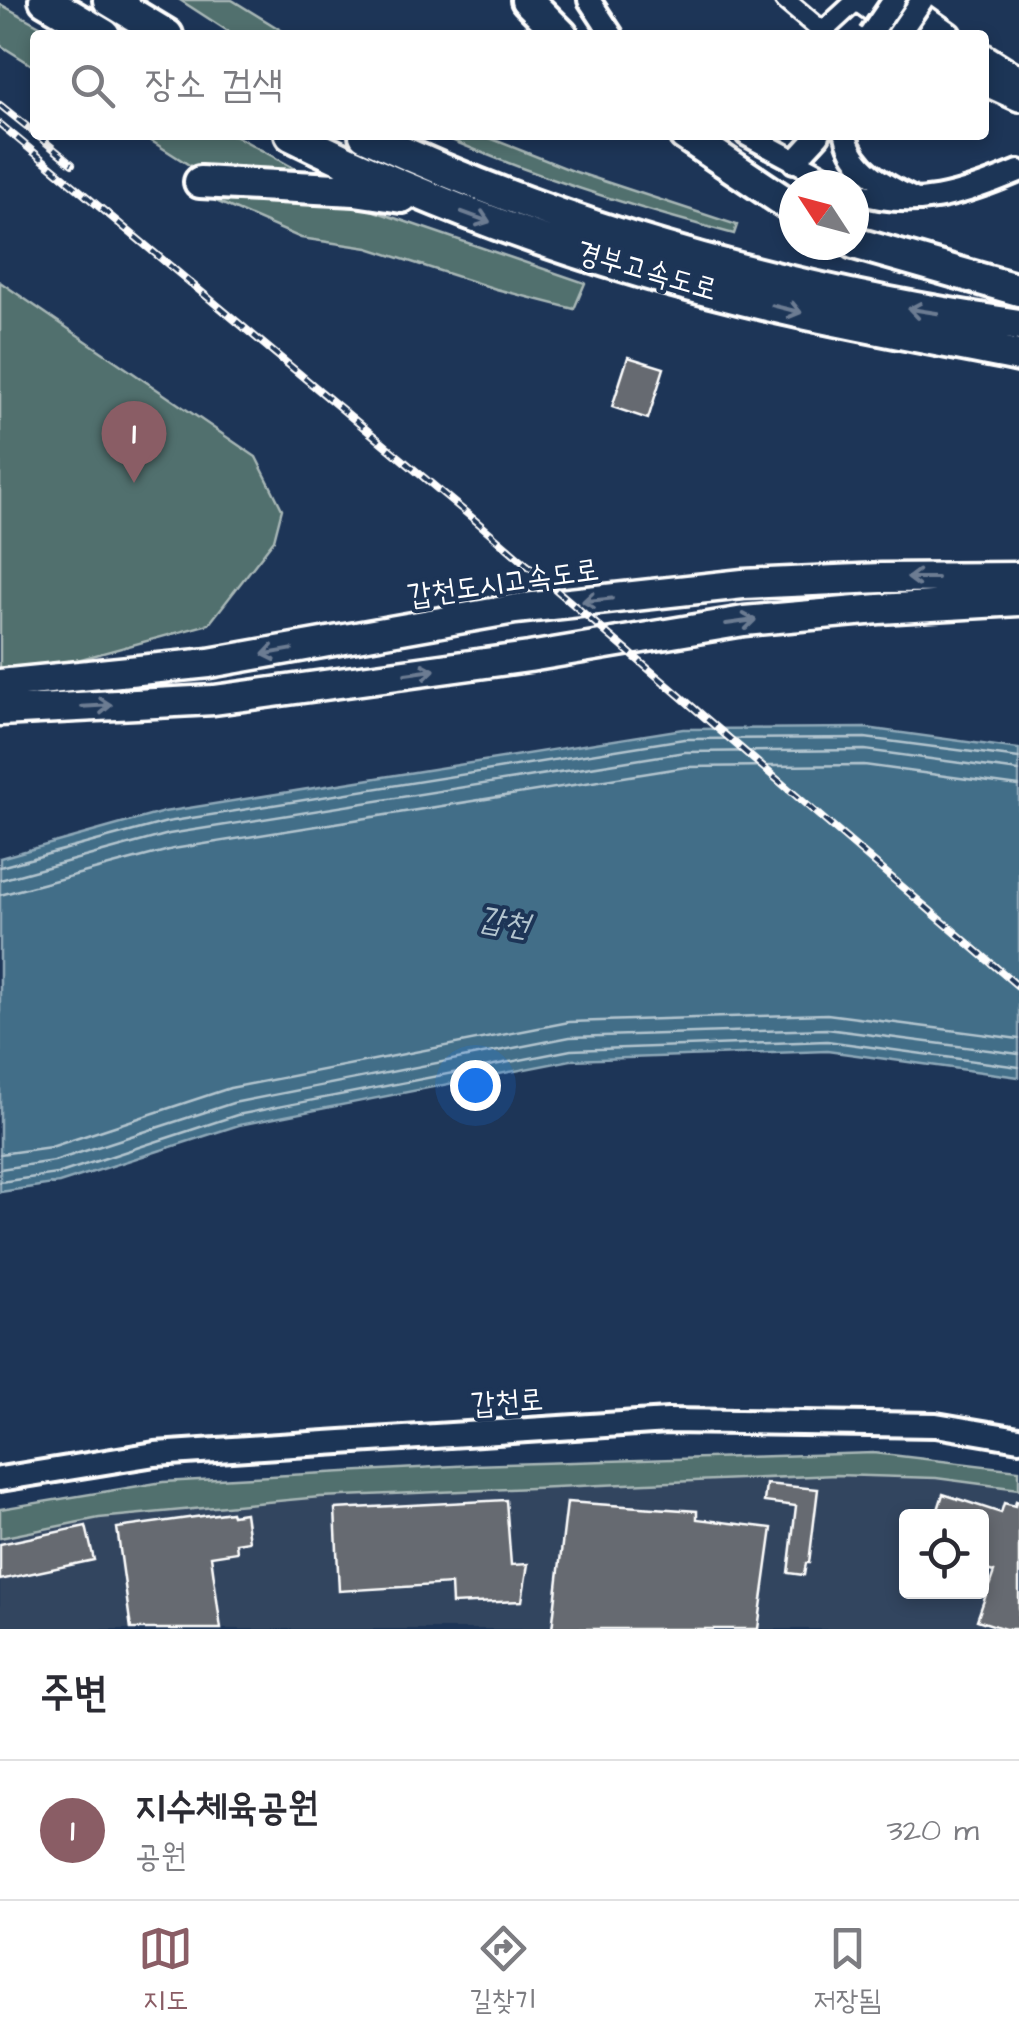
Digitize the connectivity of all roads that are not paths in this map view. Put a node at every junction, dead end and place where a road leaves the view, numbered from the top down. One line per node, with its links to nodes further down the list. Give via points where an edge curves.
1 (45, 0): 9 (highway)
2 (109, 0): 10 (highway)
3 (527, 0): 11 (highway)
4 (589, 0): 12 (street)
5 (785, 0): 13 (street)
6 (859, 0): 14 (street); 17 (main road)
7 (896, 0): 15 (street, bridge); 18 (main road)
8 (922, 0): 16 (street, bridge)
9 (96, 30)
10 (159, 30)
11 (557, 30)
12 (609, 30)
13 (817, 30)
14 (825, 30)
15 (874, 30)
16 (901, 30)
17 (903, 30)
18 (941, 30)
19 (989, 60): 20 (main road)
20 (1019, 79)
21 (989, 84): 22 (main road)
22 (1019, 98)
23 (302, 140): 36 (highway, 경부고속도로)
24 (377, 140): 40 (highway, 경부고속도로, one-way to 24, via 858,299 638,242 533,208)
25 (692, 140): 35 (highway)
26 (756, 140): 30 (street)
27 (805, 140): 30 (street)
28 (814, 140): 30 (street)
29 (847, 140): 37 (street, via 862,167)
30 (794, 162): 31 (street)
31 (810, 170)
32 (1019, 171): 37 (street)
33 (200, 182): 36 (highway)
34 (869, 196): 37 (street)
35 (779, 198)
36 (438, 202): 41 (highway, 경부고속도로, one-way to 41, via 595,257 792,311)
37 (920, 202)
38 (869, 246): 39 (highway)
39 (1019, 290)
40 (1019, 325)
41 (1019, 356)
42 (1019, 578): 44 (highway, 갑천도시고속도로, one-way to 44, via 726,586 515,608 209,663)
43 (1019, 601): 45 (highway, one-way to 43, via 214,700 744,622)
44 (0, 684)
45 (0, 712)
46 (1019, 1438): 47 (main road, 갑천로, via 936,1425 668,1421 155,1454)
47 (0, 1479)

